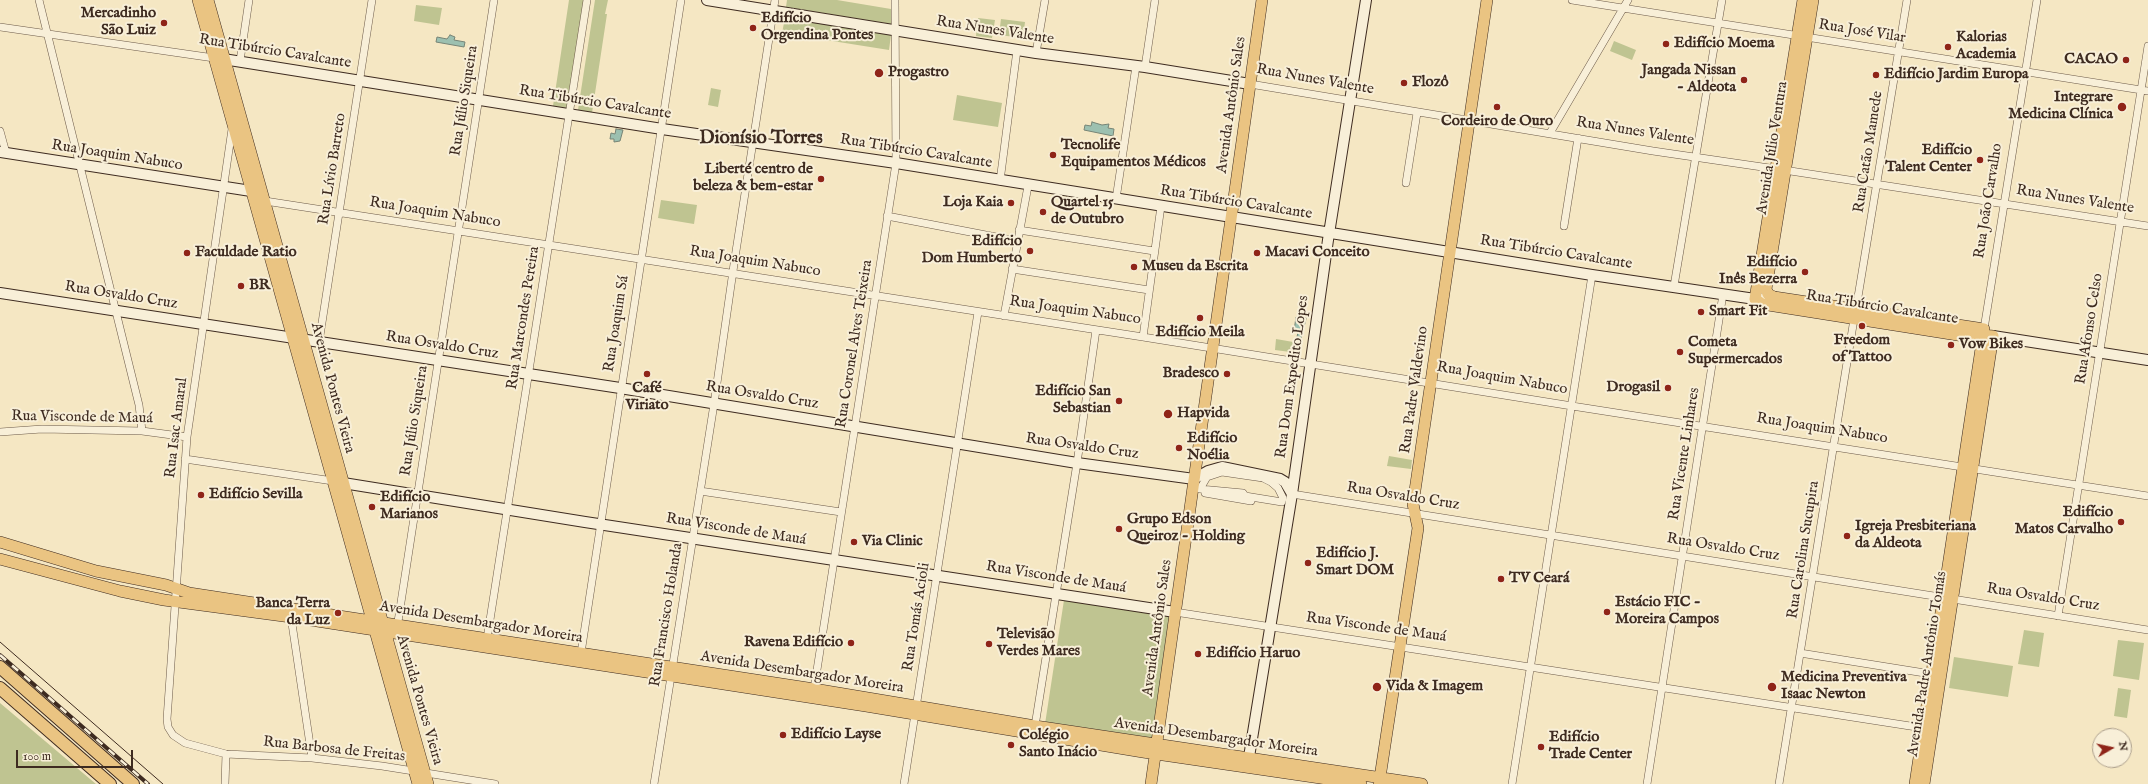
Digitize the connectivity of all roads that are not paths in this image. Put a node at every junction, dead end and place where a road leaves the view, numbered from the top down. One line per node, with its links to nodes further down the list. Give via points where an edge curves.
1 (38, 0): 30 (street)
2 (198, 0): 36 (main road, Avenida Pontes Vieira)
3 (208, 0): 36 (main road, Avenida Pontes Vieira)
4 (250, 0): 37 (street)
5 (372, 0): 40 (street, Rua Lívio Barreto)
6 (494, 0): 43 (street, Rua Júlio Siqueira)
7 (587, 0): 45 (street, Rua Marcondes Pereira)
8 (681, 0): 49 (street, Rua Joaquim Sá)
9 (707, 0): 26 (street, Rua Nunes Valente)
10 (775, 0): 26 (street, Rua Francisco Holanda)
11 (895, 0): 29 (street, Rua Coronel Alves Teixeira)
12 (1045, 0): 35 (street)
13 (1155, 0): 38 (street)
14 (1262, 0): 41 (main road, Avenida Antônio Sales)
15 (1366, 0): 44 (street, Rua Dom Expedito Lopes)
16 (1488, 0): 47 (main road, Rua Padre Valdevino)
17 (1572, 0): 24 (street, Rua José Vilar)
18 (1628, 0): 25 (street)
19 (1722, 0): 27 (street)
20 (1803, 0): 31 (main road, Avenida Júlio Ventura)
21 (1813, 0): 31 (main road, Avenida Júlio Ventura)
22 (1907, 0): 34 (street, Rua Catão Mamede)
23 (2037, 0): 39 (street, Rua João Carvalho)
24 (1598, 2): 25 (street, Rua José Vilar)
25 (1623, 8): 27 (street, Rua José Vilar); 51 (street)
26 (773, 11): 29 (street, Rua Nunes Valente); 53 (street, Rua Francisco Holanda)
27 (1718, 23): 31 (street, Rua José Vilar); 55 (street)
28 (0, 27): 30 (street, Rua Tibúrcio Cavalcante)
29 (896, 31): 33 (street, Rua Nunes Valente); 56 (street, Rua Coronel Alves Teixeira)
30 (48, 34): 36 (street, Rua Tibúrcio Cavalcante); 57 (street)
31 (1802, 36): 34 (street, Rua José Vilar); 58 (main road, Avenida Júlio Ventura)
32 (2148, 46): 42 (street, Rua Afonso Celso)
33 (1017, 50): 35 (street, Rua Nunes Valente); 59 (street)
34 (1899, 51): 39 (street, Rua José Vilar); 61 (street, Rua Catão Mamede)
35 (1036, 53): 38 (street, Rua Nunes Valente)
36 (219, 58): 37 (street, Rua Tibúrcio Cavalcante); 48 (main road, Avenida Pontes Vieira); 66 (main road, Avenida Pontes Vieira)
37 (240, 61): 40 (street, Rua Tibúrcio Cavalcante)
38 (1140, 67): 41 (street, Rua Nunes Valente); 65 (street)
39 (2026, 71): 42 (street, Rua José Vilar); 67 (street, Rua João Carvalho)
40 (360, 80): 43 (street, Rua Tibúrcio Cavalcante); 69 (street, Rua Lívio Barreto)
41 (1250, 84): 44 (street, Rua Nunes Valente); 71 (main road, Avenida Antônio Sales)
42 (2144, 91): 72 (street, Rua Afonso Celso)
43 (478, 99): 45 (street, Rua Tibúrcio Cavalcante); 76 (street, Rua Júlio Siqueira)
44 (1350, 102): 46 (street, Rua Nunes Valente); 77 (street, Rua Dom Expedito Lopes)
45 (569, 113): 49 (street, Rua Tibúrcio Cavalcante); 79 (street, Rua Marcondes Pereira)
46 (1417, 113): 47 (street, Rua Nunes Valente); 60 (street)
47 (1470, 122): 51 (street, Rua Nunes Valente); 81 (main road, Rua Padre Valdevino)
48 (232, 124): 63 (street, Rua Isac Amaral); 64 (main road, Avenida Pontes Vieira)
49 (662, 129): 53 (street, Rua Tibúrcio Cavalcante); 82 (street, Rua Joaquim Sá)
50 (0, 131): 54 (street)
51 (1550, 133): 52 (street, Rua Nunes Valente)
52 (1578, 138): 55 (street, Rua Nunes Valente); 73 (street)
53 (752, 142): 56 (street, Rua Tibúrcio Cavalcante); 84 (street, Rua Francisco Holanda)
54 (3, 152): 57 (street, Rua Joaquim Nabuco)
55 (1696, 157): 58 (street, Rua Nunes Valente); 86 (street)
56 (896, 163): 59 (street, Rua Tibúrcio Cavalcante); 70 (street, Rua Coronel Alves Teixeira)
57 (80, 166): 63 (street, Rua Joaquim Nabuco); 93 (street)
58 (1780, 169): 61 (street, Rua Nunes Valente); 91 (main road, Avenida Júlio Ventura, via 1766,288 1768,294); 92 (main road, Avenida Júlio Ventura)
59 (1000, 181): 62 (street, Rua Tibúrcio Cavalcante)
60 (1406, 183)
61 (1876, 184): 67 (street, Rua Nunes Valente); 95 (street, Rua Catão Mamede)
62 (1028, 186): 65 (street, Rua Tibúrcio Cavalcante); 75 (street)
63 (222, 187): 64 (street, Rua Joaquim Nabuco); 97 (street, Rua Isac Amaral)
64 (251, 191): 66 (street, Rua Joaquim Nabuco); 101 (main road, Avenida Pontes Vieira)
65 (1116, 199): 68 (street, Rua Tibúrcio Cavalcante)
66 (265, 201): 69 (street, Rua Joaquim Nabuco); 101 (main road, Avenida Pontes Vieira)
67 (2004, 204): 72 (street, Rua Nunes Valente); 99 (street, Rua João Carvalho)
68 (1161, 206): 71 (street, Rua Tibúrcio Cavalcante); 80 (street)
69 (340, 212): 76 (street, Rua Joaquim Nabuco); 102 (street, Rua Lívio Barreto)
70 (888, 216): 78 (street); 90 (street, Rua Coronel Alves Teixeira)
71 (1231, 217): 77 (street, Rua Tibúrcio Cavalcante); 103 (main road, Avenida Antônio Sales)
72 (2120, 222): 74 (street, Rua Nunes Valente); 104 (street, Rua Afonso Celso)
73 (1564, 226)
74 (2148, 226)
75 (1019, 230): 78 (street); 80 (street)
76 (457, 232): 79 (street, Rua Joaquim Nabuco); 105 (street, Rua Júlio Siqueira)
77 (1329, 234): 81 (street, Rua Tibúrcio Cavalcante); 107 (street, Rua Dom Expedito Lopes)
78 (1017, 242): 83 (street)
79 (548, 245): 82 (street, Rua Joaquim Nabuco); 108 (street, Rua Marcondes Pereira)
80 (1154, 251): 87 (street)
81 (1450, 251): 85 (street, Rua Tibúrcio Cavalcante); 109 (main road, Rua Padre Valdevino)
82 (640, 259): 84 (street, Rua Joaquim Nabuco); 110 (street, Rua Joaquim Sá)
83 (1012, 269): 87 (street); 96 (street)
84 (732, 274): 90 (street, Rua Joaquim Nabuco); 111 (street, Rua Francisco Holanda)
85 (1592, 275): 86 (street, Rua Tibúrcio Cavalcante); 112 (street)
86 (1674, 286): 89 (street, Rua Tibúrcio Cavalcante)
87 (1149, 290): 100 (street)
88 (0, 293): 93 (street, Rua Osvaldo Cruz)
89 (1723, 294): 92 (street, Rua Tibúrcio Cavalcante); 113 (street, Rua Vicente Linhares)
90 (875, 295): 94 (street, Rua Joaquim Nabuco); 114 (street, Rua Coronel Alves Teixeira)
91 (1774, 297): 92 (street, Rua Tibúrcio Cavalcante); 95 (main road, Rua Tibúrcio Cavalcante)
92 (1755, 299): 95 (main road, Rua Tibúrcio Cavalcante, via 1762,304)
93 (116, 310): 97 (street, Rua Osvaldo Cruz); 115 (street, via 139,405)
94 (978, 312): 96 (street, Rua Joaquim Nabuco); 118 (street, Rua Tomás Acioli)
95 (1855, 314): 99 (main road, Rua Tibúrcio Cavalcante); 119 (street, Rua Carolina Sucupira)
96 (1004, 316): 98 (street, Rua Joaquim Nabuco)
97 (204, 324): 101 (street, Rua Osvaldo Cruz); 117 (street, Rua Isac Amaral)
98 (1096, 330): 100 (street, Rua Joaquim Nabuco); 121 (street)
99 (1986, 335): 104 (street, Rua Tibúrcio Cavalcante); 122 (main road, Avenida Padre Antônio Tomás)
100 (1143, 337): 103 (street, Rua Joaquim Nabuco)
101 (298, 339): 102 (street, Rua Osvaldo Cruz); 124 (main road, Avenida Pontes Vieira)
102 (319, 342): 105 (street, Rua Osvaldo Cruz)
103 (1212, 348): 107 (street, Rua Joaquim Nabuco); 123 (main road, Avenida Antônio Sales)
104 (2099, 352): 106 (street, Rua Tibúrcio Cavalcante); 125 (street, Rua Afonso Celso)
105 (437, 360): 108 (street, Rua Osvaldo Cruz); 128 (street, Rua Júlio Siqueira)
106 (2148, 360)
107 (1310, 363): 109 (street, Rua Joaquim Nabuco); 129 (street, Rua Dom Expedito Lopes)
108 (528, 375): 110 (street, Rua Osvaldo Cruz); 132 (street, Rua Marcondes Pereira)
109 (1431, 382): 112 (street, Rua Joaquim Nabuco); 134 (main road, Rua Padre Valdevino, via 1413,504)
110 (620, 388): 111 (street, Rua Osvaldo Cruz); 135 (street, Rua Joaquim Sá)
111 (714, 404): 114 (street, Rua Osvaldo Cruz); 127 (street, Rua Francisco Holanda)
112 (1572, 406): 113 (street, Rua Joaquim Nabuco); 136 (street)
113 (1703, 425): 119 (street, Rua Joaquim Nabuco); 139 (street, Rua Vicente Linhares)
114 (855, 426): 118 (street, Rua Osvaldo Cruz); 133 (street, Rua Coronel Alves Teixeira)
115 (142, 431): 116 (street, Rua Visconde de Mauá, via 42,429); 117 (street, Rua Visconde de Mauá)
116 (0, 432)
117 (186, 437): 120 (street, Rua Isac Amaral)
118 (958, 443): 121 (street, Rua Osvaldo Cruz); 142 (street, Rua Tomás Acioli)
119 (1834, 447): 122 (street, Rua Joaquim Nabuco); 143 (street, Rua Carolina Sucupira)
120 (184, 459): 124 (street, Rua Visconde de Mauá); 144 (street, Rua Isac Amaral)
121 (1077, 462): 123 (street, Rua Osvaldo Cruz); 145 (street)
122 (1969, 466): 125 (street, Rua Joaquim Nabuco); 146 (main road, Avenida Padre Antônio Tomás)
123 (1194, 479): 126 (main road, Avenida Antônio Sales); 129 (street, via 1222,467 1280,479 1285,482)
124 (338, 482): 128 (street, Rua Visconde de Mauá); 151 (main road, Avenida Pontes Vieira)
125 (2079, 486): 130 (street, Rua Joaquim Nabuco); 149 (street, Rua Afonso Celso)
126 (1197, 490): 126 (street, via 1214,488 1243,493 1245,496 1282,502 1283,500 1278,488 1263,478 1222,472 1207,477); 131 (street); 148 (main road, Avenida Antônio Sales)
127 (700, 491): 133 (street); 137 (street, Rua Francisco Holanda)
128 (416, 494): 132 (street, Rua Visconde de Mauá); 153 (street, Rua Júlio Siqueira)
129 (1292, 494): 131 (street, Rua Dom Expedito Lopes); 134 (street, Rua Osvaldo Cruz)
130 (2148, 496)
131 (1290, 508): 152 (street, Rua Dom Expedito Lopes)
132 (507, 510): 135 (street, Rua Visconde de Mauá); 155 (street, Rua Marcondes Pereira)
133 (841, 512): 141 (street, Rua Coronel Alves Teixeira)
134 (1415, 514): 136 (street, Rua Osvaldo Cruz); 156 (main road, Rua Padre Valdevino, via 1418,528)
135 (600, 524): 137 (street, Rua Visconde de Mauá); 157 (street, Rua Joaquim Sá)
136 (1550, 535): 139 (street, Rua Osvaldo Cruz); 160 (street)
137 (693, 538): 141 (street, Rua Visconde de Mauá); 161 (street, Rua Francisco Holanda)
138 (0, 542): 144 (main road, Avenida Desembargador Moreira, via 96,570)
139 (1682, 557): 143 (street, Rua Osvaldo Cruz); 164 (street, Rua Vicente Linhares)
140 (0, 559): 147 (main road, Avenida Desembargador Moreira, via 120,591)
141 (834, 560): 142 (street, Rua Visconde de Mauá); 165 (street, Rua Coronel Alves Teixeira)
142 (937, 575): 145 (street, Rua Visconde de Mauá); 167 (street, Rua Tomás Acioli)
143 (1811, 578): 146 (street, Rua Osvaldo Cruz); 158 (street, Rua Carolina Sucupira)
144 (177, 589): 147 (street, Rua Isac Amaral); 151 (main road, Avenida Desembargador Moreira)
145 (1055, 592): 148 (street, Rua Visconde de Mauá); 168 (street)
146 (1948, 598): 149 (street, Rua Osvaldo Cruz); 162 (main road, Avenida Padre Antônio Tomás); 191 (main road, Avenida Padre Antônio Tomás)
147 (176, 601): 150 (main road, Avenida Desembargador Moreira); 170 (street, Rua Isac Amaral, via 166,719)
148 (1175, 612): 152 (street, Rua Visconde de Mauá); 171 (main road, Avenida Antônio Sales)
149 (2058, 616): 154 (street, Rua Osvaldo Cruz)
150 (291, 617): 151 (main road, Avenida Desembargador Moreira); 174 (street)
151 (378, 626): 153 (main road, Avenida Desembargador Moreira); 175 (main road, Avenida Pontes Vieira)
152 (1270, 627): 156 (street, Rua Visconde de Mauá); 173 (street, Rua Dom Expedito Lopes)
153 (396, 629): 155 (main road, Avenida Desembargador Moreira); 161 (main road, Avenida Desembargador Moreira)
154 (2148, 630)
155 (487, 639): 157 (main road, Avenida Desembargador Moreira)
156 (1400, 646): 160 (street, Rua Visconde de Mauá); 176 (main road, Rua Padre Valdevino)
157 (581, 653): 161 (main road, Avenida Desembargador Moreira)
158 (1800, 653): 162 (street); 166 (street, Rua Carolina Sucupira)
159 (0, 667): 178 (highway)
160 (1532, 667): 164 (street, Rua Visconde de Mauá); 187 (street)
161 (671, 672): 165 (main road, Avenida Desembargador Moreira); 167 (main road, Avenida Desembargador Moreira); 182 (street, Rua Francisco Holanda)
162 (1931, 674): 169 (main road, Avenida Padre Antônio Tomás)
163 (0, 688): 177 (highway)
164 (1663, 688): 166 (street, Rua Visconde de Mauá); 188 (street, Rua Vicente Linhares)
165 (814, 689): 167 (main road, Avenida Desembargador Moreira)
166 (1791, 709): 169 (street, Rua Visconde de Mauá); 189 (street, Rua Carolina Sucupira)
167 (916, 711): 168 (main road, Avenida Desembargador Moreira); 171 (main road, Avenida Desembargador Moreira); 183 (street, Rua Tomás Acioli)
168 (1035, 726): 171 (main road, Avenida Desembargador Moreira)
169 (1923, 728): 190 (main road, Avenida Padre Antônio Tomás)
170 (173, 735): 172 (street, Rua Barbosa de Freitas, via 185,743)
171 (1157, 749): 173 (main road, Avenida Desembargador Moreira); 184 (main road, Avenida Antônio Sales); 185 (main road, Avenida Desembargador Moreira)
172 (226, 754): 174 (street, Rua Barbosa de Freitas); 179 (street)
173 (1250, 757): 176 (main road, Avenida Desembargador Moreira)
174 (312, 758): 175 (street, Rua Barbosa de Freitas)
175 (422, 776): 180 (main road, Avenida Pontes Vieira); 181 (street, Rua Barbosa de Freitas)
176 (1379, 781): 186 (main road, Avenida Desembargador Moreira)
177 (110, 784)
178 (133, 784)
179 (224, 784)
180 (418, 784)
181 (495, 784)
182 (654, 784)
183 (904, 784)
184 (1151, 784)
185 (1361, 784)
186 (1422, 784)
187 (1512, 784)
188 (1647, 784)
189 (1779, 784)
190 (1915, 784)
191 (1924, 784)

